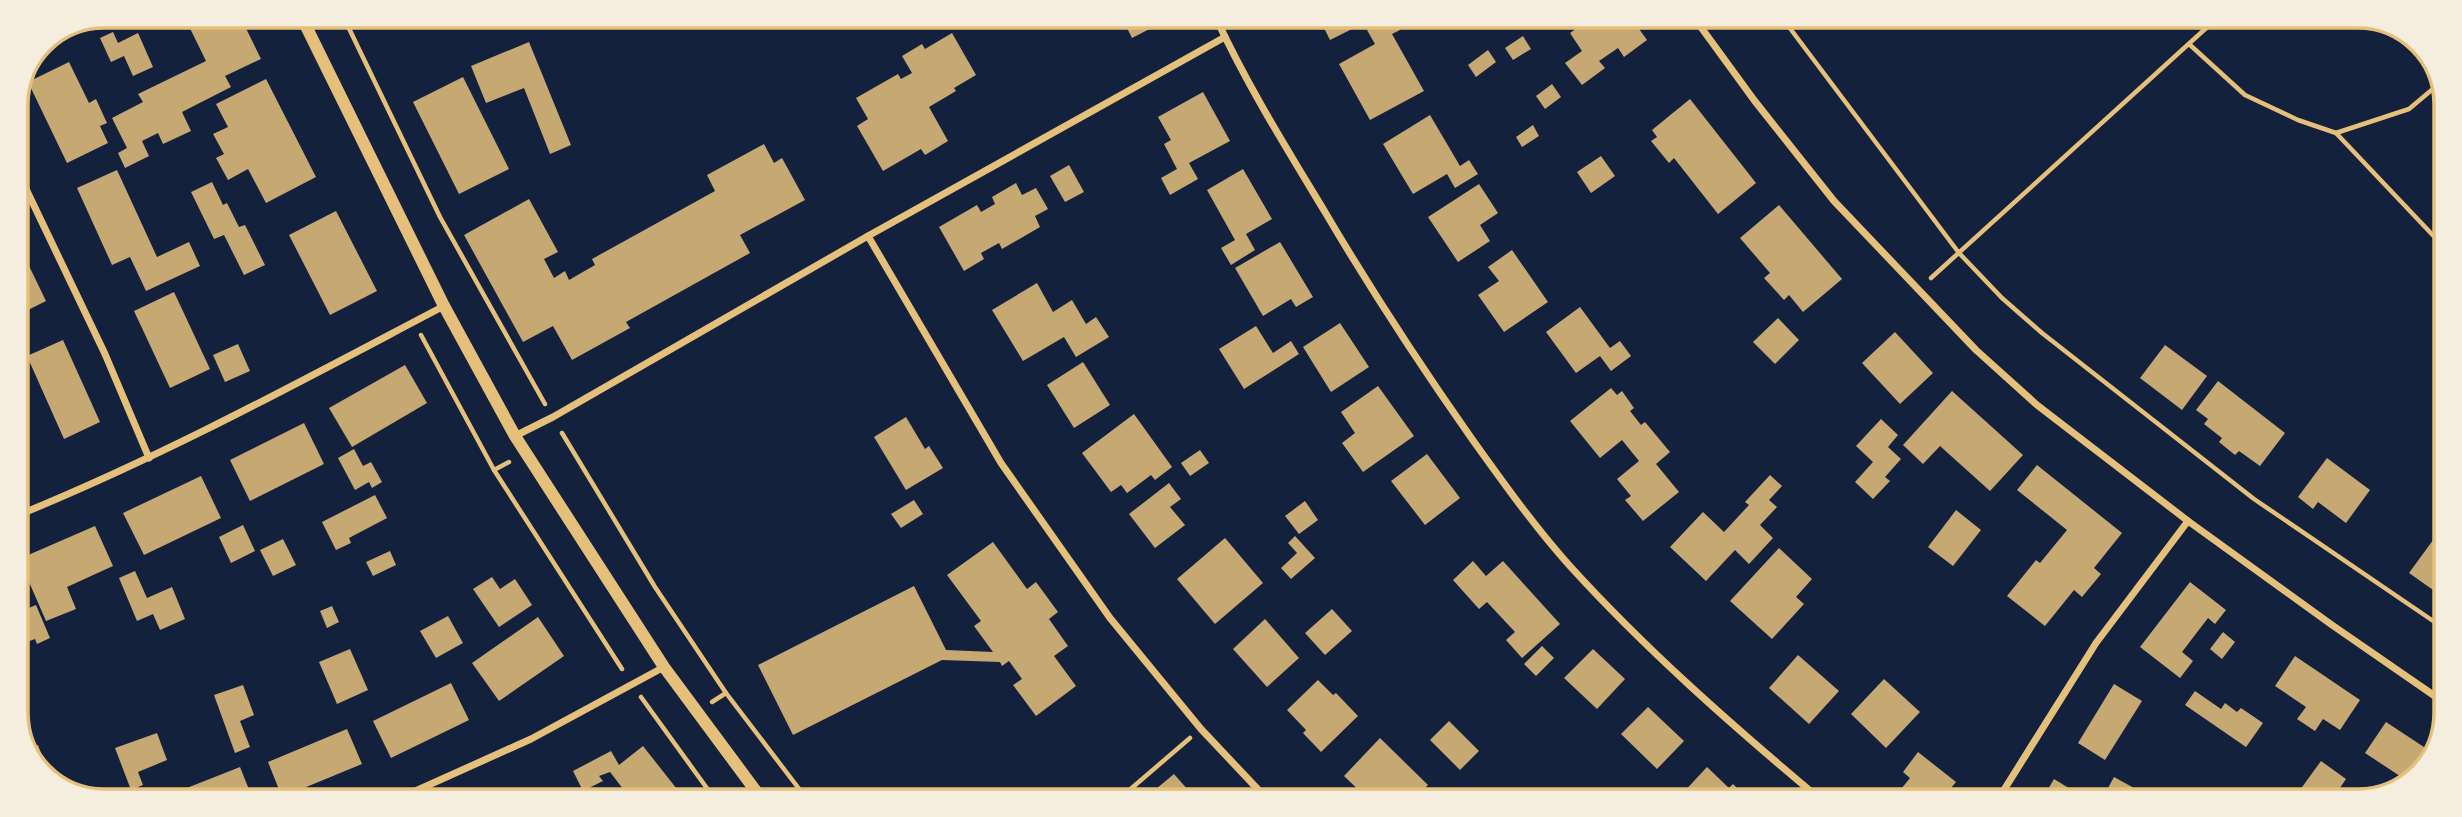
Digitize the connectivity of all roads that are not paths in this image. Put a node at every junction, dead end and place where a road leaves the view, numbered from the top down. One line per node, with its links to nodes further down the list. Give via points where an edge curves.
1 (307, 28): 7 (street)
2 (1221, 28): 4 (street)
3 (1702, 28): 11 (street, via 1834,201 1976,351 2037,405)
4 (1225, 37): 6 (street); 17 (street, via 1369,286 1506,486 1568,564 1642,641)
5 (28, 192): 9 (street)
6 (868, 236): 8 (street); 16 (street, via 1001,463 1110,618 1201,729)
7 (444, 306): 8 (street); 9 (street)
8 (515, 436): 12 (street)
9 (149, 458): 10 (street)
10 (28, 511)
11 (2188, 521): 13 (street); 18 (street, via 2095,643)
12 (664, 667): 14 (street, via 531,739); 15 (street)
13 (2434, 695)
14 (420, 789)
15 (754, 789)
16 (1258, 789)
17 (1808, 789)
18 (2004, 789)

